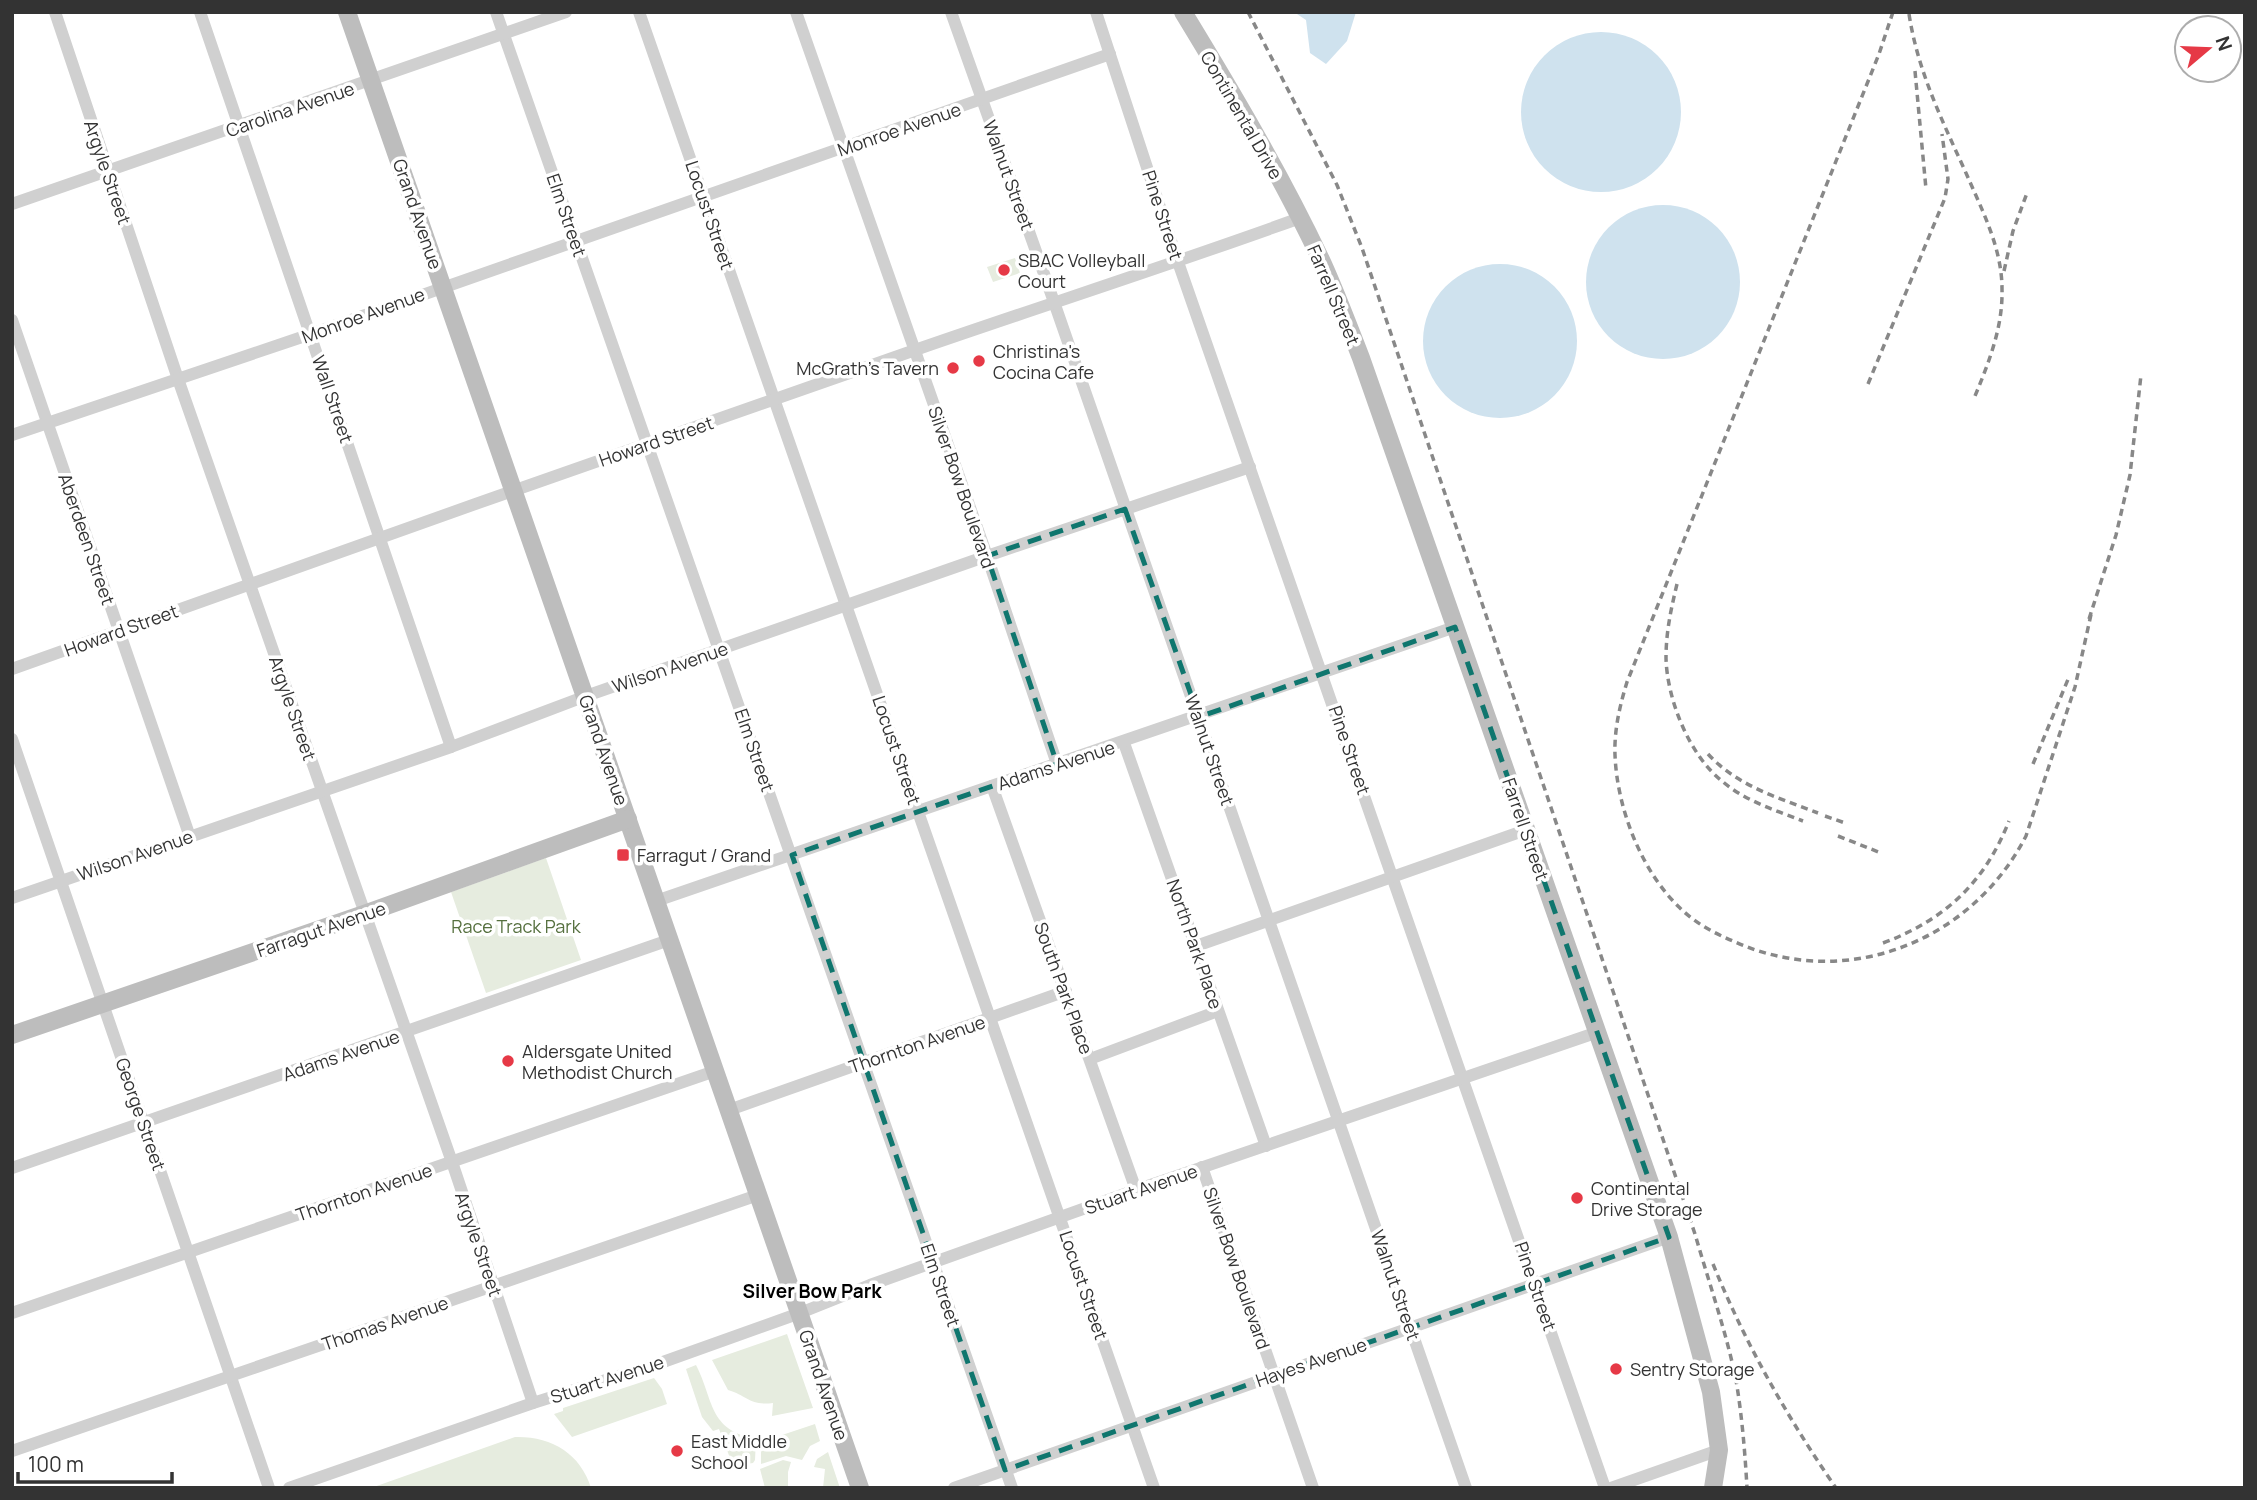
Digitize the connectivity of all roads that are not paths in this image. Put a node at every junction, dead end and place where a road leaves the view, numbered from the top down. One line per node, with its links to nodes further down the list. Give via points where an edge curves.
1 (55, 12): 17 (street, Argyle Street)
2 (200, 12): 15 (street, Wall Street)
3 (347, 12): 13 (main road, Grand Avenue)
4 (496, 12): 11 (street, Elm Street)
5 (566, 12): 11 (street, Carolina Avenue)
6 (639, 12): 18 (street, Locust Street)
7 (796, 12): 16 (street, Silver Bow Boulevard)
8 (951, 12): 14 (street, Walnut Street)
9 (1096, 12): 12 (street, Pine Street)
10 (1183, 12): 20 (main road, Continental Drive)
11 (504, 34): 13 (street, Carolina Avenue); 21 (street, Elm Street)
12 (1110, 54): 14 (street, Monroe Avenue); 22 (street, Pine Street)
13 (371, 80): 15 (street, Carolina Avenue); 23 (main road, Grand Avenue)
14 (982, 100): 16 (street, Monroe Avenue); 24 (street, Walnut Street)
15 (239, 127): 17 (street, Carolina Avenue); 26 (street, Wall Street)
16 (844, 148): 18 (street, Monroe Avenue); 27 (street, Silver Bow Boulevard)
17 (107, 172): 19 (street, Carolina Avenue); 28 (street, Argyle Street)
18 (704, 196): 21 (street, Monroe Avenue); 29 (street, Locust Street)
19 (12, 204)
20 (1300, 218): 22 (street, Howard Street); 40 (main road, Farrell Street, via 1361,358)
21 (576, 241): 23 (street, Monroe Avenue); 32 (street, Elm Street)
22 (1178, 262): 24 (street, Howard Street); 33 (street, Pine Street)
23 (443, 287): 26 (street, Monroe Avenue); 34 (main road, Grand Avenue)
24 (1054, 302): 27 (street, Howard Street); 35 (street, Walnut Street)
25 (12, 320): 30 (street, Aberdeen Street)
26 (311, 334): 28 (street, Monroe Avenue); 36 (street, Wall Street)
27 (914, 350): 29 (street, Howard Street); 37 (street, Silver Bow Boulevard)
28 (178, 379): 30 (street, Monroe Avenue); 38 (street, Argyle Street)
29 (775, 399): 32 (street, Howard Street); 39 (street, Locust Street)
30 (47, 422): 31 (street, Monroe Avenue); 41 (street, Aberdeen Street)
31 (12, 435)
32 (647, 444): 34 (street, Howard Street); 42 (street, Elm Street)
33 (1250, 467): 35 (street, Wilson Avenue); 44 (street, Pine Street)
34 (515, 491): 36 (street, Howard Street); 45 (main road, Grand Avenue)
35 (1125, 509): 37 (street, Wilson Avenue); 46 (street, Walnut Street)
36 (381, 538): 38 (street, Howard Street); 49 (street, Wall Street)
37 (987, 556): 39 (street, Wilson Avenue); 51 (street, Silver Bow Boulevard)
38 (251, 583): 41 (street, Howard Street); 53 (street, Argyle Street)
39 (846, 606): 42 (street, Wilson Avenue); 54 (street, Locust Street)
40 (1455, 627): 44 (street, Adams Avenue); 56 (main road, Farrell Street)
41 (119, 630): 43 (street, Howard Street); 57 (street, Aberdeen Street)
42 (720, 650): 45 (street, Wilson Avenue); 58 (street, Elm Street)
43 (12, 669)
44 (1323, 673): 46 (street, Adams Avenue); 59 (street, Pine Street)
45 (586, 696): 49 (street, Wilson Avenue); 55 (main road, Grand Avenue)
46 (1199, 717): 48 (street, Adams Avenue); 64 (street, Walnut Street)
47 (12, 739): 50 (street, George Street)
48 (1124, 743): 51 (street, Adams Avenue); 66 (street, North Park Place)
49 (451, 747): 53 (street, Wilson Avenue)
50 (15, 758): 60 (street, George Street)
51 (1056, 764): 52 (street, Adams Avenue)
52 (992, 786): 54 (street, Adams Avenue); 67 (street, South Park Place)
53 (321, 790): 57 (street, Wilson Avenue); 63 (street, Argyle Street)
54 (918, 810): 58 (street, Adams Avenue); 70 (street, Locust Street)
55 (628, 820): 62 (main road, Grand Avenue); 63 (main road, Farragut Avenue)
56 (1526, 830): 59 (street); 72 (main road, Farrell Street)
57 (190, 836): 60 (street, Wilson Avenue)
58 (792, 855): 62 (street, Adams Avenue); 75 (street, Elm Street)
59 (1394, 877): 64 (street); 77 (street, Pine Street)
60 (61, 881): 61 (street, Wilson Avenue); 68 (street, George Street)
61 (12, 898)
62 (656, 901): 65 (main road, Grand Avenue)
63 (364, 914): 68 (main road, Farragut Avenue); 71 (street, Argyle Street)
64 (1269, 920): 66 (street); 79 (street, Walnut Street)
65 (669, 940): 71 (street, Adams Avenue); 76 (main road, Grand Avenue)
66 (1195, 946): 69 (street, North Park Place)
67 (1066, 991): 70 (street, Thornton Avenue); 74 (street, South Park Place)
68 (103, 1004): 73 (main road, Farragut Avenue); 80 (street, George Street)
69 (1218, 1011): 74 (street); 81 (street, North Park Place)
70 (991, 1018): 75 (street, Thornton Avenue); 87 (street, Locust Street)
71 (406, 1032): 80 (street, Adams Avenue); 82 (street, Argyle Street)
72 (1598, 1032): 77 (street, Stuart Avenue); 88 (main road, Farrell Street)
73 (12, 1035)
74 (1090, 1059): 85 (street, South Park Place)
75 (863, 1063): 78 (street, Thornton Avenue); 90 (street, Elm Street)
76 (715, 1071): 78 (main road, Grand Avenue); 82 (street, Thornton Avenue)
77 (1464, 1078): 79 (street, Stuart Avenue); 91 (street, Pine Street)
78 (729, 1110): 86 (main road, Grand Avenue)
79 (1339, 1121): 81 (street, Stuart Avenue); 95 (street, Walnut Street)
80 (144, 1123): 84 (street, Adams Avenue); 89 (street, George Street)
81 (1265, 1146): 83 (street, Stuart Avenue)
82 (452, 1162): 89 (street, Thornton Avenue); 92 (street, Argyle Street)
83 (1202, 1167): 85 (street, Stuart Avenue); 96 (street, Silver Bow Boulevard)
84 (12, 1168)
85 (1136, 1191): 87 (street, Stuart Avenue)
86 (758, 1195): 92 (street, Thomas Avenue); 94 (main road, Grand Avenue)
87 (1060, 1217): 90 (street, Stuart Avenue); 99 (street, Locust Street)
88 (1668, 1237): 91 (street, Hayes Avenue); 100 (main road, Farrell Street, via 1711,1392)
89 (188, 1252): 93 (street, Thornton Avenue); 97 (street, George Street)
90 (933, 1263): 94 (street, Stuart Avenue); 102 (street, Elm Street)
91 (1535, 1284): 95 (street, Hayes Avenue); 111 (street, Pine Street)
92 (493, 1286): 97 (street, Thomas Avenue); 98 (street, Argyle Street)
93 (12, 1313)
94 (800, 1313): 98 (street, Stuart Avenue); 105 (main road, Grand Avenue)
95 (1410, 1327): 96 (street, Hayes Avenue); 110 (street, Walnut Street)
96 (1274, 1375): 99 (street, Hayes Avenue); 109 (street, Silver Bow Boulevard)
97 (230, 1376): 101 (street, Thomas Avenue); 103 (street, George Street)
98 (533, 1403): 104 (street, Stuart Avenue)
99 (1133, 1425): 102 (street, Hayes Avenue); 108 (street, Locust Street)
100 (1719, 1450): 112 (street); 113 (main road)
101 (12, 1451)
102 (1006, 1470): 106 (street, Hayes Avenue); 107 (street, Elm Street)
103 (269, 1488)
104 (289, 1488)
105 (860, 1488)
106 (954, 1488)
107 (1012, 1488)
108 (1154, 1488)
109 (1313, 1488)
110 (1466, 1488)
111 (1605, 1488)
112 (1611, 1488)
113 (1713, 1488)

